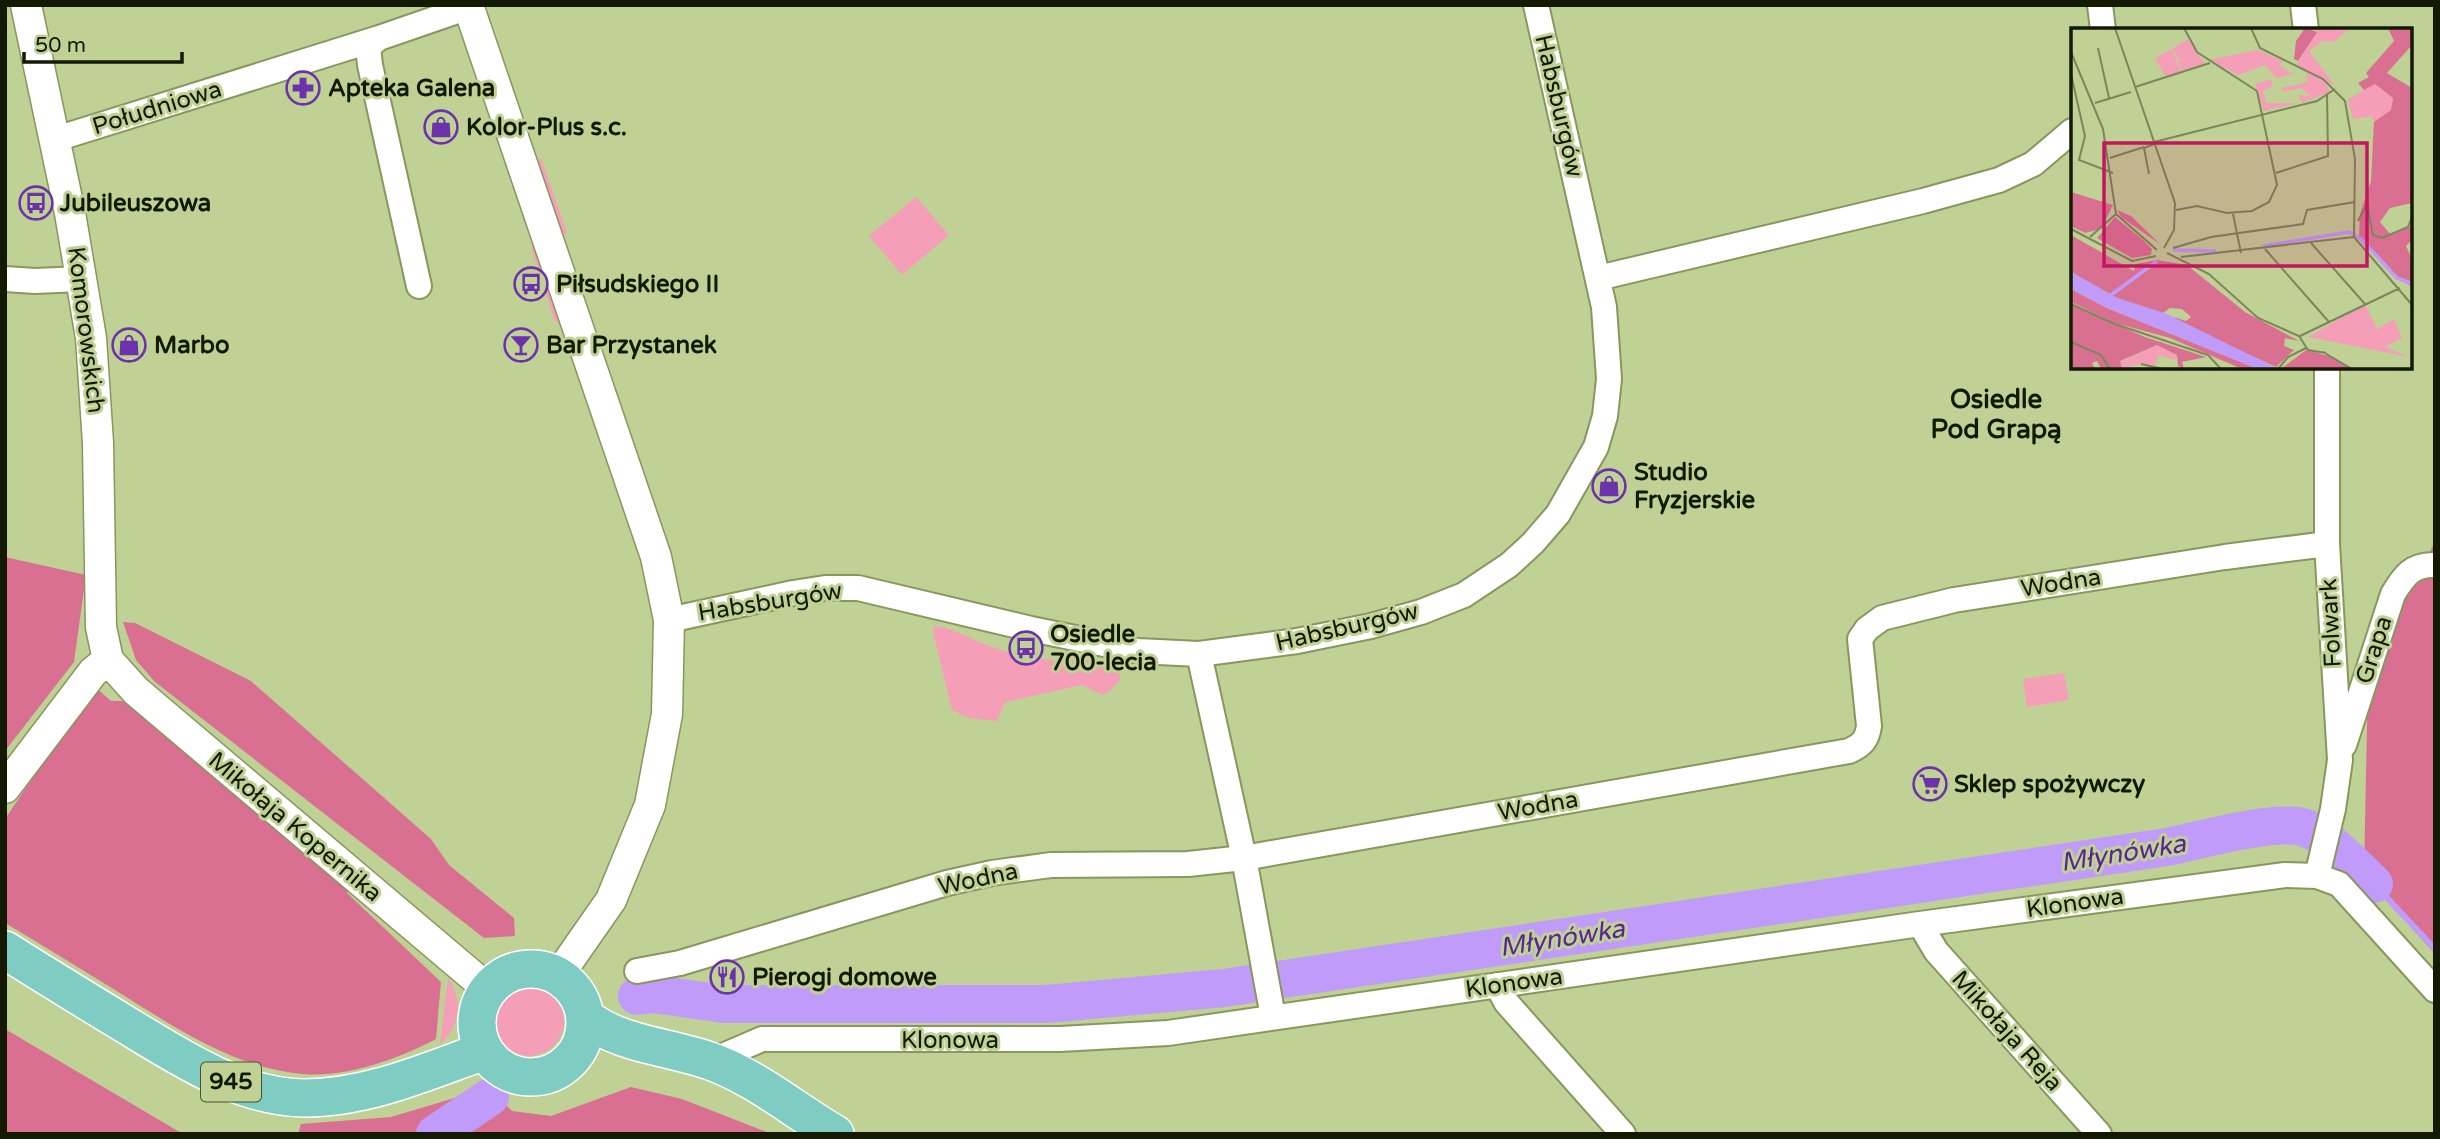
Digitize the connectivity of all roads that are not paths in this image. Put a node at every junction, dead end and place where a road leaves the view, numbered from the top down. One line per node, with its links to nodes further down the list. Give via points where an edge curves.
1 (26, 5): 10 (street, Komorowskich)
2 (1536, 5): 11 (street, Habsburgów)
3 (2101, 5): 6 (street)
4 (2303, 5): 7 (street)
5 (469, 6): 8 (street, Południowa); 18 (street, via 656,557)
6 (2103, 28)
7 (2306, 28)
8 (379, 38): 10 (street, Południowa); 14 (street, via 368,47 370,65)
9 (2071, 133): 11 (street, via 2032,164 1999,180)
10 (55, 139): 13 (street, Komorowskich)
11 (1598, 278): 19 (street, Habsburgów, via 1608,349 1605,416 1596,447 1575,486 1533,543 1464,595 1421,612 1371,626)
12 (5, 279): 13 (street)
13 (81, 279): 20 (street, Komorowskich, via 96,381 101,627)
14 (419, 286)
15 (2327, 369): 16 (street, Folwark)
16 (2327, 544): 21 (street, Folwark); 23 (street, Wodna, via 1954,600 1882,618 1860,639 1867,737 1849,751)
17 (2435, 565): 21 (street, Grapa, via 2413,568 2393,594)
18 (669, 620): 19 (street, Habsburgów, via 793,593 859,588 1138,651); 28 (street, via 667,714 650,804 611,900)
19 (1199, 654): 23 (street)
20 (108, 660): 22 (street, via 93,672); 30 (street, Mikołaja Kopernika, via 136,691)
21 (2340, 760): 24 (street, Folwark)
22 (5, 788)
23 (1244, 858): 27 (street, Wodna, via 1188,864 1051,865 992,873 680,963); 33 (street)
24 (2320, 866): 25 (street, Klonowa, via 2276,876); 31 (street)
25 (1920, 924): 29 (street, Klonowa); 39 (street, Mikołaja Reja, via 1936,951)
26 (5, 950): 34 (main road, 945, via 213,1076 261,1092 303,1098 347,1094 403,1082)
27 (637, 971)
28 (558, 976): 30 (main road, via 544,970 513,971); 32 (main road, via 581,1001)
29 (1497, 985): 33 (street, Klonowa); 38 (street, via 1506,1002)
30 (488, 989): 34 (main road, via 476,1019)
31 (2435, 990)
32 (585, 1017): 35 (main road, via 581,1045); 36 (main road, via 621,1037)
33 (1273, 1017): 36 (street, Klonowa, via 1168,1033 1060,1039 762,1039)
34 (484, 1051): 35 (main road, via 503,1069 527,1077 561,1069)
35 (573, 1056): 37 (main road, via 614,1059)
36 (711, 1062): 37 (main road, via 762,1087)
37 (820, 1125)
38 (1623, 1134)
39 (2099, 1134)

